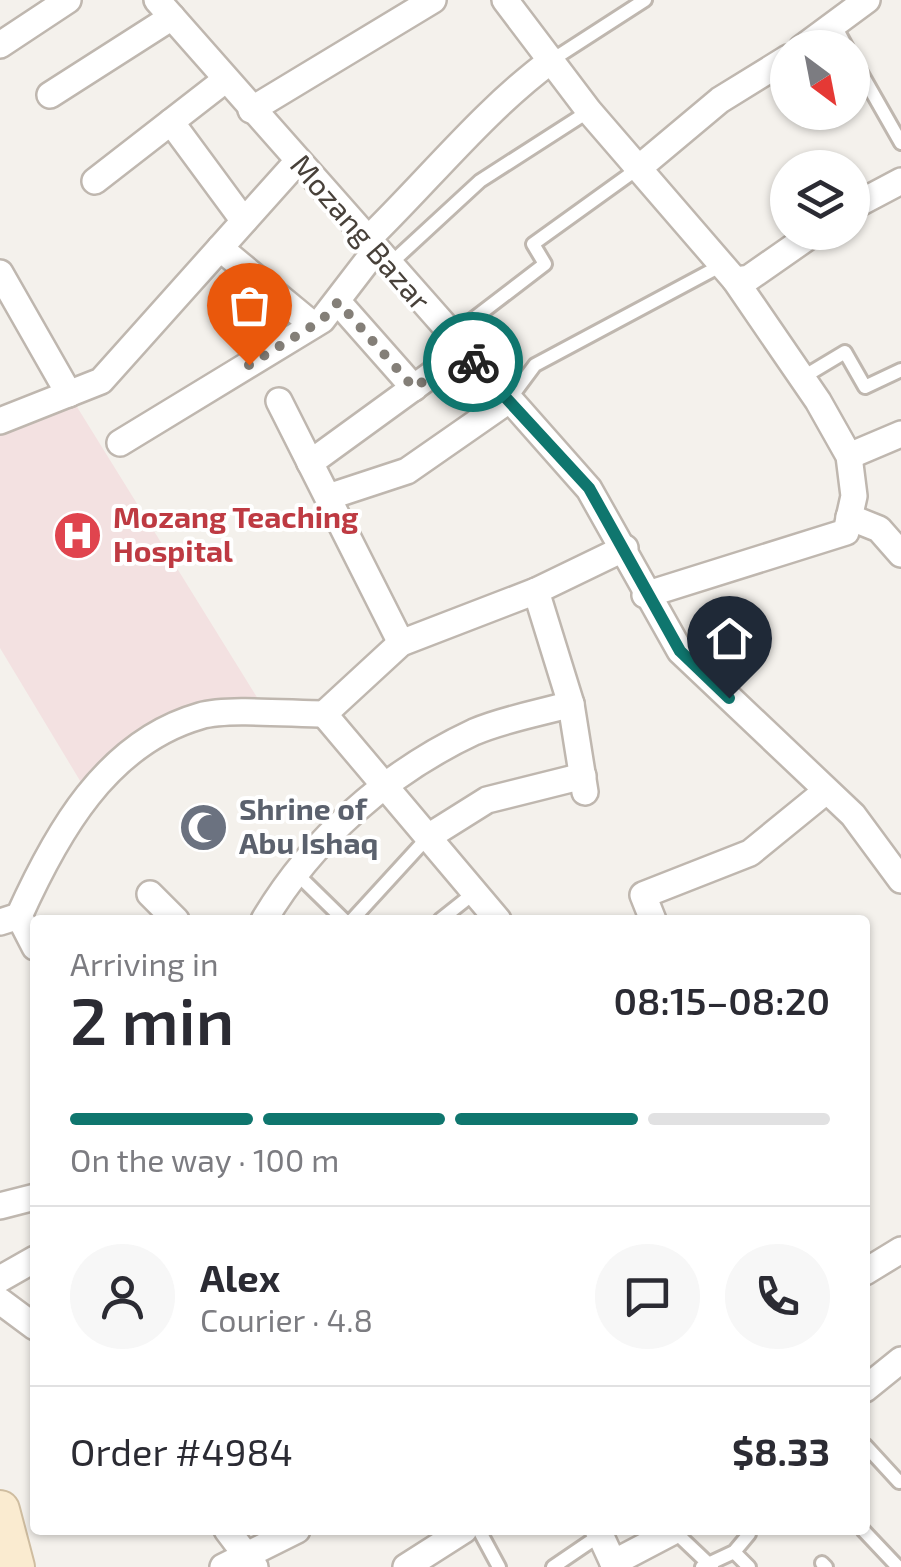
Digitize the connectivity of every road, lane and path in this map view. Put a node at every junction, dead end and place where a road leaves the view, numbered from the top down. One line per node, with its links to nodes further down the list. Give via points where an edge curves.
1 (68, 0): 11 (street)
2 (434, 0): 17 (street)
3 (505, 0): 12 (street)
4 (645, 0): 6 (lane)
5 (867, 0): 8 (street)
6 (624, 6): 12 (lane)
7 (164, 8): 14 (street, Mozang Bazar); 16 (street)
8 (834, 24): 9 (street); 10 (lane)
9 (826, 30)
10 (837, 30)
11 (0, 45)
12 (552, 60): 18 (street); 29 (street, via 507,93)
13 (770, 69): 22 (street, via 720,100)
14 (225, 80): 17 (street, Mozang Bazar); 19 (street)
15 (870, 89): 20 (lane)
16 (50, 95)
17 (251, 110): 21 (street, Mozang Bazar)
18 (590, 110): 22 (street); 29 (lane)
19 (171, 122): 23 (street); 26 (street)
20 (901, 144)
21 (297, 162): 26 (street); 29 (street, Mozang Bazar)
22 (640, 167): 30 (street); 34 (lane, via 533,244 544,264)
23 (95, 181)
24 (901, 181): 25 (street)
25 (870, 198)
26 (244, 221): 27 (street)
27 (220, 248): 33 (street); 38 (street, via 101,381)
28 (790, 250): 30 (street, via 750,278)
29 (376, 253): 32 (street); 34 (street, Mozang Bazar)
30 (728, 272): 36 (street); 39 (lane, via 535,365)
31 (0, 273): 38 (street)
32 (338, 302): 33 (street); 37 (street)
33 (314, 326): 43 (street)
34 (457, 344): 37 (street); 39 (street, Mozang Bazar)
35 (901, 370): 36 (lane, via 865,387 845,352)
36 (800, 379): 44 (street)
37 (414, 388): 45 (street)
38 (70, 394): 41 (street)
39 (509, 400): 46 (street, via 407,471); 48 (street, Mozang Bazar, via 589,488)
40 (279, 401): 45 (street)
41 (0, 421)
42 (901, 434): 44 (street)
43 (120, 443)
44 (849, 456): 47 (street)
45 (310, 462): 46 (street)
46 (328, 497): 52 (street)
47 (850, 516): 49 (street, via 879,529); 51 (street, via 846,532)
48 (625, 548): 50 (street); 51 (street, Mozang Bazar)
49 (901, 554)
50 (536, 591): 52 (street); 53 (street)
51 (645, 595): 56 (street, Mozang Bazar, via 680,651)
52 (401, 643): 54 (street)
53 (571, 704): 55 (street, via 476,732); 57 (street, via 584,784 488,800)
54 (324, 714): 55 (street); 69 (street, via 201,716 133,749 88,794)
55 (384, 785): 57 (street); 58 (street)
56 (826, 791): 59 (street, Mozang Bazar, via 853,815); 68 (street, via 750,853 643,895)
57 (428, 837): 60 (street); 65 (lane)
58 (293, 870): 63 (street); 64 (lane)
59 (901, 880)
60 (474, 892): 66 (lane); 67 (street)
61 (150, 894): 62 (street)
62 (171, 915)
63 (267, 915)
64 (339, 915)
65 (357, 915)
66 (446, 915)
67 (494, 915)
68 (651, 915)
69 (9, 919): 70 (street)
70 (30, 942)
71 (30, 1199): 72 (street)
72 (0, 1206)
73 (901, 1250): 75 (street)
74 (30, 1262): 76 (street)
75 (870, 1269)
76 (0, 1280)
77 (0, 1301): 78 (street)
78 (30, 1323)
79 (898, 1368): 80 (street)
80 (870, 1385)
81 (870, 1450): 82 (lane)
82 (899, 1482)
83 (0, 1510): 98 (street)
84 (229, 1535): 95 (street)
85 (289, 1535): 95 (street)
86 (456, 1535): 99 (street)
87 (482, 1535): 100 (lane)
88 (596, 1535): 101 (lane)
89 (600, 1535): 96 (street)
90 (665, 1535): 96 (street)
91 (679, 1535): 97 (lane)
92 (748, 1535): 94 (lane)
93 (868, 1535): 103 (lane)
94 (734, 1552): 97 (lane); 102 (lane)
95 (241, 1563)
96 (614, 1565)
97 (708, 1566)
98 (15, 1567)
99 (406, 1567)
100 (499, 1567)
101 (553, 1567)
102 (749, 1567)
103 (898, 1567)

